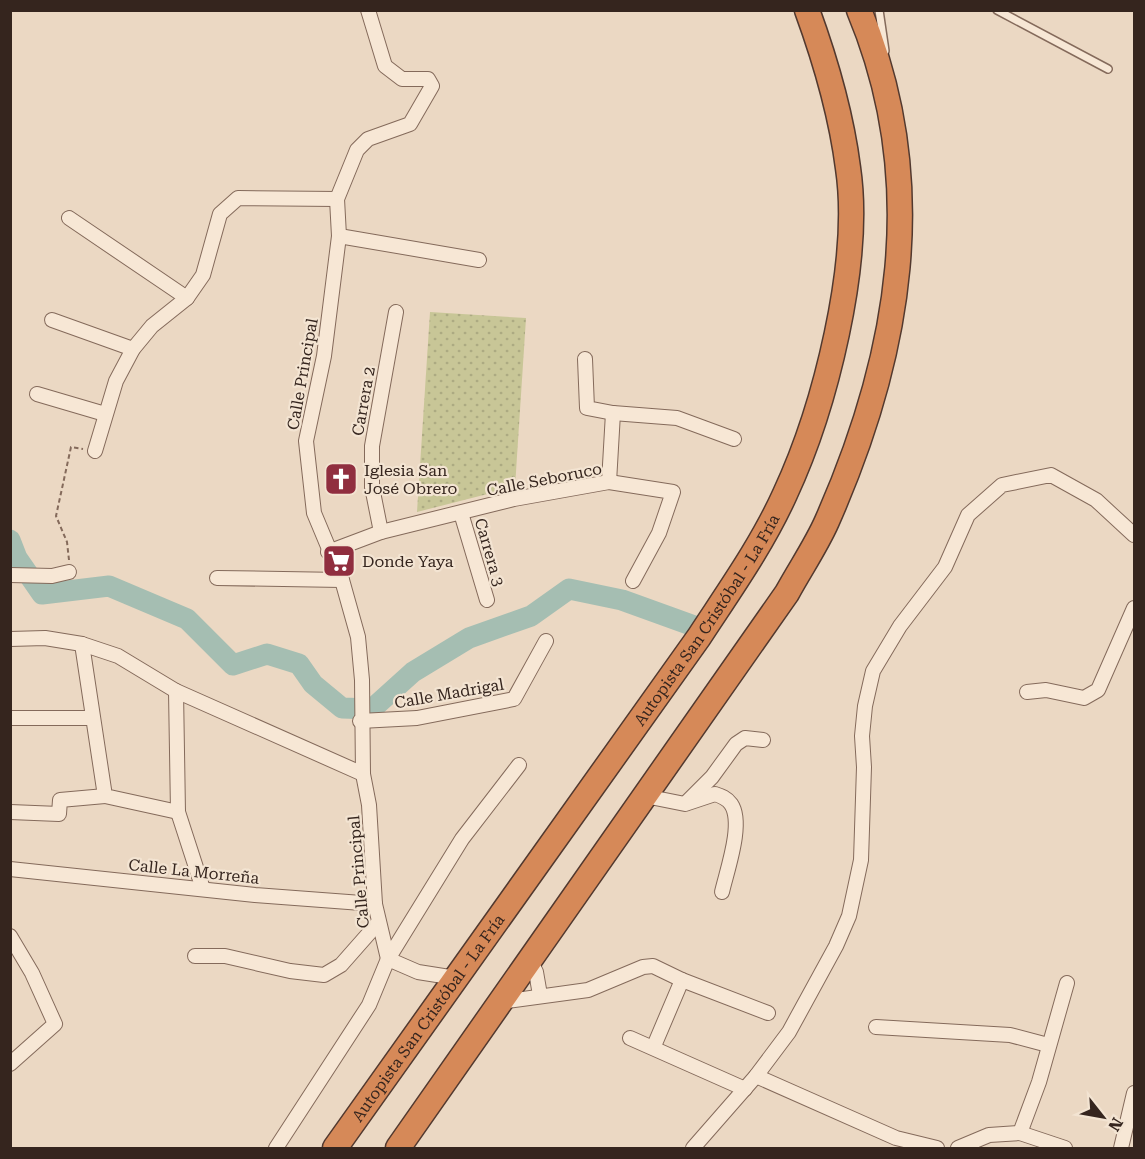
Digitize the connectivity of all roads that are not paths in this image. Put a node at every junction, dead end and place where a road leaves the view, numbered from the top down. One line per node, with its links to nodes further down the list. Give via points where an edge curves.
1 (368, 10): 8 (street, Calle Principal, via 385,66 402,79 428,79 432,86 410,124 368,139 357,150)
2 (807, 10): 59 (highway, Autopista San Cristóbal - La Fría, via 831,82 849,169 851,225 830,359 801,456 753,556)
3 (859, 10): 7 (highway)
4 (879, 10): 7 (lane)
5 (997, 10): 6 (lane)
6 (1108, 69)
7 (888, 73): 46 (highway, via 898,163 899,251 891,323 871,408 826,523 787,593)
8 (337, 199): 10 (street, Calle Principal); 12 (street, via 238,198 220,214 203,275)
9 (69, 218): 12 (street)
10 (339, 236): 11 (street); 26 (street, Calle Principal, via 324,356 306,441 314,513)
11 (479, 260)
12 (187, 298): 15 (street, via 152,326)
13 (396, 312): 24 (street, Carrera 2, via 372,446 372,487)
14 (52, 320): 15 (street)
15 (133, 349): 19 (street)
16 (585, 358): 18 (street, via 587,408)
17 (37, 393): 19 (street)
18 (613, 413): 20 (street, via 677,418); 22 (street)
19 (105, 414): 21 (street)
20 (734, 439)
21 (95, 451)
22 (609, 482): 23 (street, Calle Seboruco); 31 (street, Calle Seboruco, via 673,492 659,533)
23 (461, 513): 24 (street, Calle Seboruco); 32 (street, Carrera 3)
24 (381, 532): 26 (street, Calle Seboruco)
25 (1134, 535): 70 (street, via 1096,500 1052,475 1002,485 968,514 945,567 900,626 873,671 862,736 861,860 849,916 789,1032)
26 (328, 552): 30 (street, Calle Principal)
27 (69, 572): 28 (street, via 52,576)
28 (10, 575)
29 (217, 578): 30 (street)
30 (342, 580): 41 (street, Calle Principal, via 358,637)
31 (633, 581)
32 (487, 600)
33 (1134, 608): 38 (street, via 1098,690 1084,698 1046,690)
34 (10, 639): 36 (street, via 45,638)
35 (546, 640): 41 (street, Calle Madrigal, via 514,699 417,718)
36 (82, 644): 37 (street, via 118,656); 40 (street)
37 (176, 691): 44 (street); 49 (street)
38 (1027, 692)
39 (10, 718): 40 (street)
40 (92, 718): 45 (street)
41 (360, 721): 44 (street, Calle Principal)
42 (763, 740): 47 (street, via 745,738 736,744 712,777)
43 (519, 765): 57 (street, via 462,839)
44 (363, 774): 53 (street, Calle Principal, via 369,805)
45 (105, 796): 48 (street, via 60,800 59,814); 49 (street)
46 (645, 796): 47 (street); 58 (highway)
47 (685, 804): 52 (street, via 715,794 727,799 734,811 735,835)
48 (10, 812)
49 (178, 812): 51 (street)
50 (10, 869): 51 (street, Calle La Morreña)
51 (203, 889): 53 (street, Calle La Morreña)
52 (722, 892)
53 (375, 904): 54 (street, Calle Principal)
54 (378, 923): 56 (street, via 341,964 324,975 225,956); 57 (street, Calle Principal)
55 (10, 936): 69 (street, via 55,1024)
56 (195, 956)
57 (387, 959): 59 (street, via 418,972); 75 (street, via 369,1005)
58 (530, 960): 62 (street); 63 (highway)
59 (456, 978): 76 (highway, Autopista San Cristóbal - La Fría)
60 (682, 980): 62 (street, via 653,966 643,967 588,990); 64 (street); 68 (street)
61 (1067, 983): 67 (street)
62 (540, 995): 63 (street)
63 (500, 1002): 74 (highway)
64 (768, 1013)
65 (876, 1027): 67 (street, via 1010,1035)
66 (630, 1038): 68 (street)
67 (1048, 1045): 73 (street)
68 (654, 1046): 71 (street)
69 (10, 1064)
70 (756, 1076): 71 (street); 78 (street, via 896,1138)
71 (745, 1089): 77 (street)
72 (1134, 1093): 81 (street)
73 (1020, 1133): 79 (street, via 989,1135); 80 (street)
74 (403, 1146)
75 (276, 1149)
76 (335, 1149)
77 (693, 1149)
78 (938, 1149)
79 (958, 1149)
80 (1065, 1149)
81 (1121, 1149)

